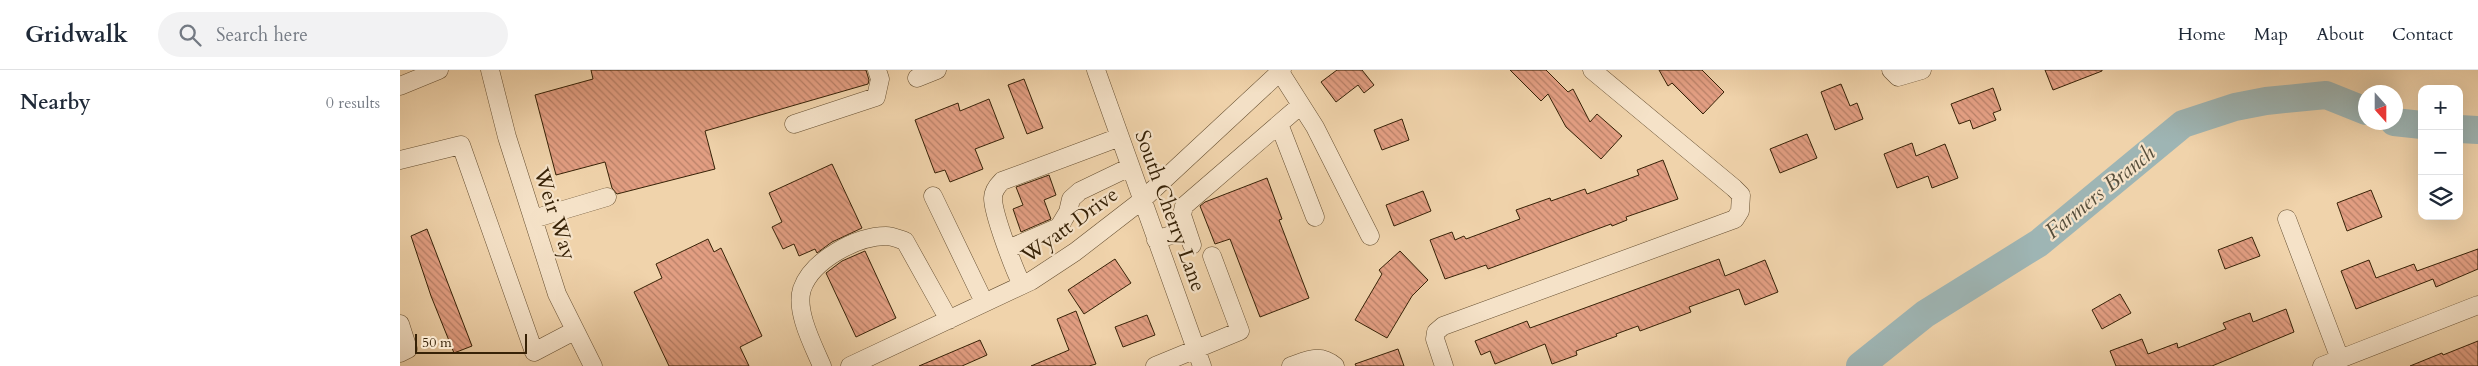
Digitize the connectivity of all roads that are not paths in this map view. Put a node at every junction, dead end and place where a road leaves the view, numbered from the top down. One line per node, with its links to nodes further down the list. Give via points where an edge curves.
1 (438, 70): 10 (street)
2 (490, 70): 23 (street, Weir Way)
3 (877, 70): 14 (street, via 880,79 876,97)
4 (937, 70): 11 (street)
5 (1096, 70): 16 (street, South Cherry Lane)
6 (1592, 70): 45 (street, via 1741,194 1740,211 1735,218 1443,326 1436,332 1435,339)
7 (1922, 70): 9 (street)
8 (1281, 71): 13 (street); 21 (street, Wyatt Drive)
9 (1894, 73)
10 (415, 75): 12 (street)
11 (917, 78)
12 (400, 86)
13 (1301, 105): 15 (street); 25 (street)
14 (794, 124)
15 (1279, 124): 22 (street); 26 (street, via 1186,202 1182,210 1189,237)
16 (1120, 137): 18 (street, South Cherry Lane); 27 (street, via 1002,181 993,200)
17 (400, 160): 34 (street, via 461,145 534,352)
18 (1130, 167): 21 (street, South Cherry Lane); 27 (street, via 1080,191 1072,198 1059,227)
19 (933, 196): 30 (street)
20 (607, 197): 23 (street)
21 (1142, 201): 26 (street, South Cherry Lane); 29 (street, Wyatt Drive, via 1075,252)
22 (1315, 217)
23 (533, 219): 34 (street, Weir Way, via 557,294)
24 (2287, 219): 37 (street)
25 (1370, 236)
26 (1156, 240): 35 (street, South Cherry Lane)
27 (1008, 249): 29 (street)
28 (1212, 256): 35 (street, via 1240,331)
29 (1022, 285): 30 (street, Wyatt Drive)
30 (984, 302): 32 (street, Wyatt Drive)
31 (2478, 305): 37 (street)
32 (949, 320): 39 (street, via 905,241 888,235 863,240 815,266 802,289 802,316); 40 (street, Wyatt Drive)
33 (400, 324): 36 (street, via 408,349)
34 (574, 331): 38 (street, Weir Way)
35 (1196, 349): 41 (street); 42 (street, South Cherry Lane)
36 (400, 353)
37 (2340, 359): 46 (street)
38 (593, 366)
39 (822, 366)
40 (850, 366)
41 (1155, 366)
42 (1202, 366)
43 (1291, 366): 44 (street, via 1316,357 1327,359)
44 (1335, 366)
45 (1444, 366)
46 (2322, 366)

